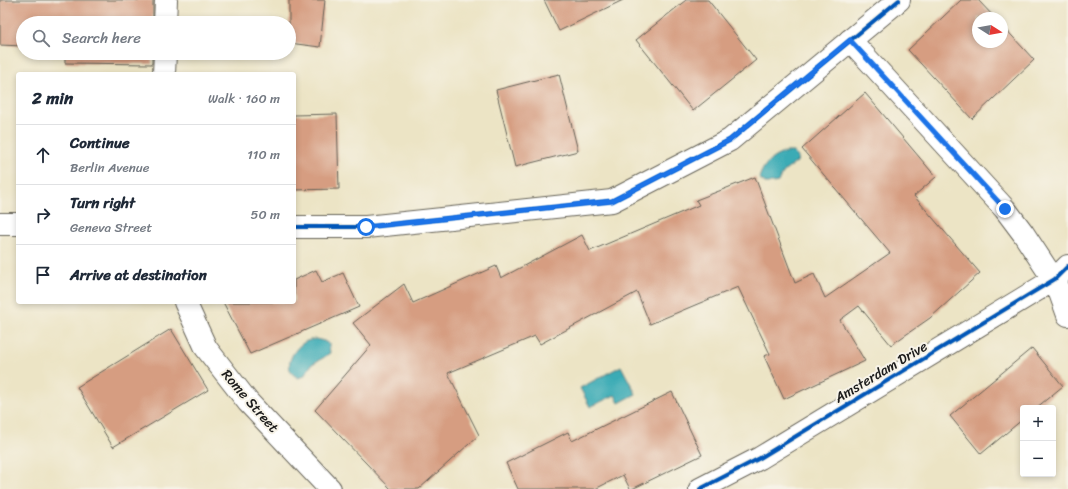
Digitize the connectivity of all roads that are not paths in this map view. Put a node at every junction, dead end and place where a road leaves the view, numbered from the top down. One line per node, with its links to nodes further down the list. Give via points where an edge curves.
1 (166, 0): 3 (street)
2 (899, 0): 4 (street)
3 (165, 16)
4 (850, 40): 9 (street, via 730,140 612,201 366,227); 10 (street, via 1005,209 1046,268)
5 (165, 60): 6 (street)
6 (164, 72)
7 (0, 224): 8 (street)
8 (16, 224)
9 (296, 227)
10 (1061, 272): 12 (street); 14 (street, Amsterdam Drive, via 760,458)
11 (186, 304): 13 (street, Rome Street, via 206,348 248,402)
12 (1068, 315)
13 (330, 489)
14 (700, 489)

